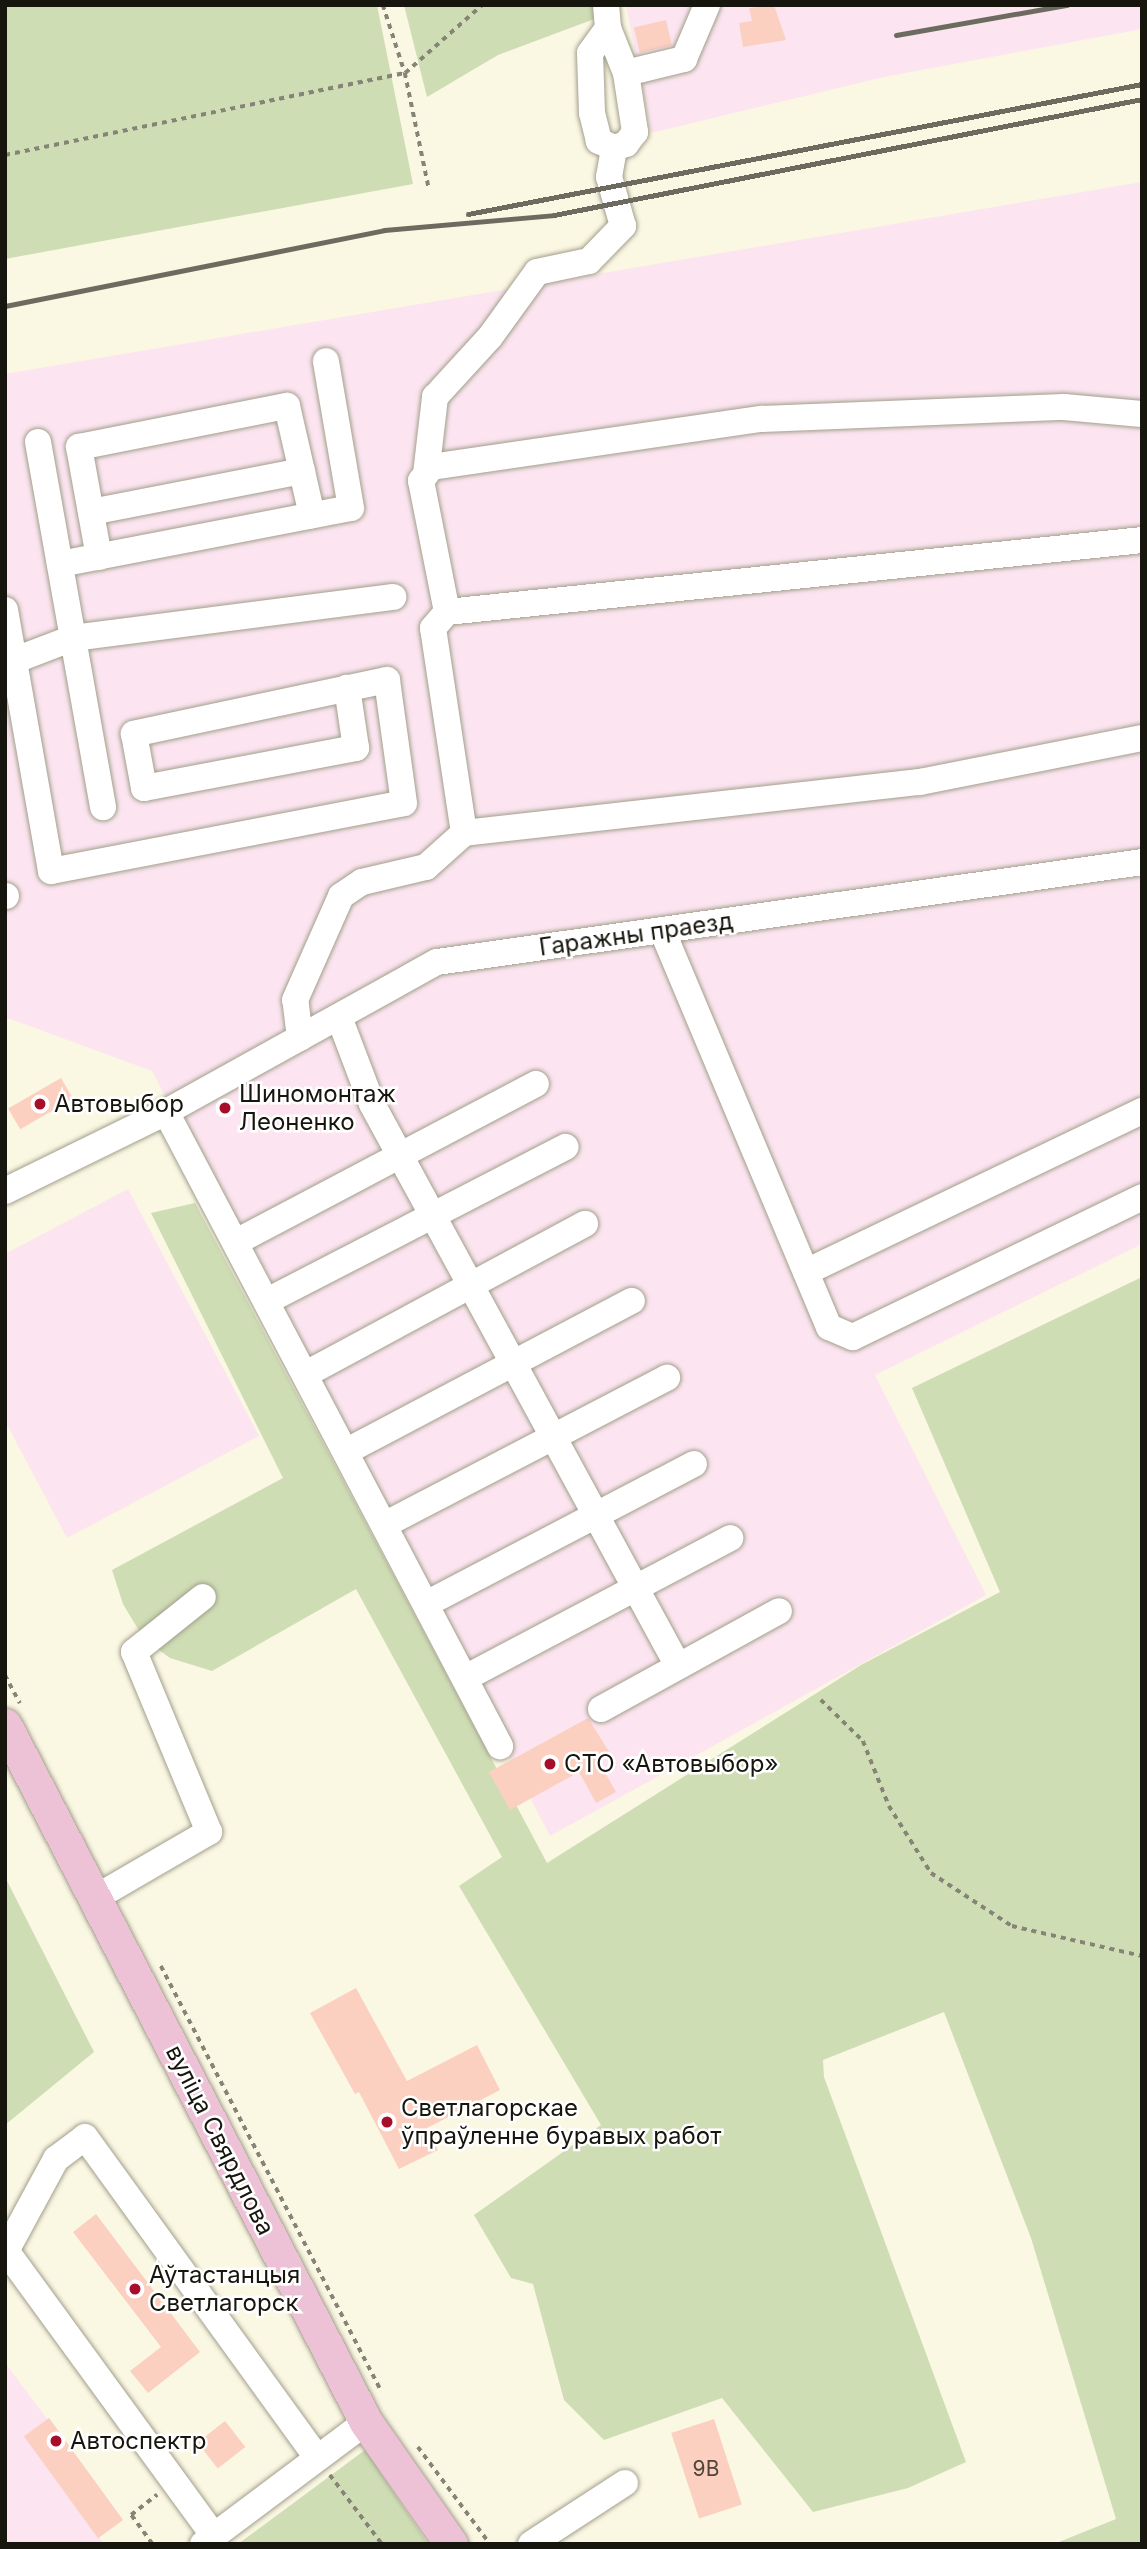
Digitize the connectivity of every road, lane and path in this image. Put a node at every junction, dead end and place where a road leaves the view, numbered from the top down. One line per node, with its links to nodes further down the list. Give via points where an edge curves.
1 (383, 5): 5 (path)
2 (482, 5): 5 (path)
3 (707, 5): 6 (street, via 684,59)
4 (607, 17): 6 (street); 7 (street, via 590,53 592,113 599,141)
5 (405, 73): 8 (path); 9 (path)
6 (626, 73): 7 (street, via 635,132 626,144)
7 (614, 148): 14 (street, via 609,177 623,226 589,261 537,272 490,337 435,397)
8 (5, 155)
9 (429, 189)
10 (326, 361): 16 (street, via 351,508)
11 (1142, 414): 14 (street, via 1064,407 762,419 431,467)
12 (38, 442): 19 (street)
13 (302, 471): 15 (street); 15 (street, via 287,406 79,447); 16 (street)
14 (426, 474): 22 (street, via 421,481)
15 (91, 512): 18 (street)
16 (312, 515): 18 (street)
17 (1142, 540): 22 (street)
18 (99, 557): 19 (street)
19 (60, 564): 23 (street)
20 (393, 597): 23 (street)
21 (5, 610): 24 (street)
22 (447, 612): 30 (street, via 433,628)
23 (73, 638): 24 (street); 28 (street)
24 (10, 662): 25 (street, via 51,871 404,803 387,680)
25 (347, 688): 26 (street); 26 (street, via 356,748 144,788)
26 (134, 734): 28 (street)
27 (1142, 738): 30 (street, via 920,782)
28 (91, 742): 29 (street)
29 (103, 807)
30 (464, 833): 34 (street, via 426,867 362,882 341,896 295,1000)
31 (1142, 862): 32 (street, Гаражны праезд)
32 (662, 930): 33 (street, Гаражны праезд, via 436,962); 45 (street)
33 (339, 1017): 34 (street, Гаражны праезд); 39 (street, via 372,1104)
34 (300, 1038): 37 (street, Гаражны праезд)
35 (536, 1084): 39 (street)
36 (1142, 1111): 45 (street)
37 (166, 1112): 40 (street, Гаражны праезд); 44 (street)
38 (566, 1147): 42 (street)
39 (400, 1156): 42 (street); 44 (street)
40 (5, 1191)
41 (1142, 1198): 45 (street, via 853,1337 829,1327)
42 (432, 1216): 46 (street); 47 (street)
43 (585, 1224): 46 (street)
44 (236, 1242): 47 (street)
45 (806, 1272)
46 (470, 1286): 49 (street); 50 (street)
47 (267, 1301): 50 (street)
48 (632, 1301): 49 (street)
49 (512, 1364): 52 (street); 53 (street)
50 (306, 1374): 53 (street)
51 (667, 1378): 52 (street)
52 (552, 1438): 55 (street); 56 (street)
53 (347, 1451): 56 (street)
54 (694, 1464): 55 (street)
55 (594, 1516): 58 (street); 60 (street)
56 (386, 1524): 60 (street)
57 (730, 1538): 58 (street)
58 (632, 1586): 62 (street); 64 (street)
59 (203, 1597): 69 (street, via 134,1652 209,1832)
60 (428, 1603): 64 (street)
61 (779, 1611): 62 (street)
62 (678, 1666): 66 (street)
63 (5, 1675): 67 (path)
64 (465, 1678): 68 (street)
65 (821, 1700): 70 (path, via 863,1741 889,1806 931,1873 1012,1926)
66 (601, 1709)
67 (15, 1719): 69 (main road, вуліца Свярдлова)
68 (500, 1746)
69 (95, 1898): 72 (main road, вуліца Свярдлова)
70 (1142, 1956)
71 (157, 1957): 72 (path)
72 (376, 2411): 74 (street); 80 (main road, вуліца Свярдлова)
73 (415, 2443): 81 (path)
74 (317, 2458): 77 (street); 77 (street, via 85,2137 56,2159 6,2251); 79 (path)
75 (625, 2483): 82 (street)
76 (164, 2490): 78 (path, via 131,2515)
77 (209, 2540)
78 (152, 2544)
79 (382, 2544)
80 (451, 2544)
81 (490, 2544)
82 (531, 2544)

